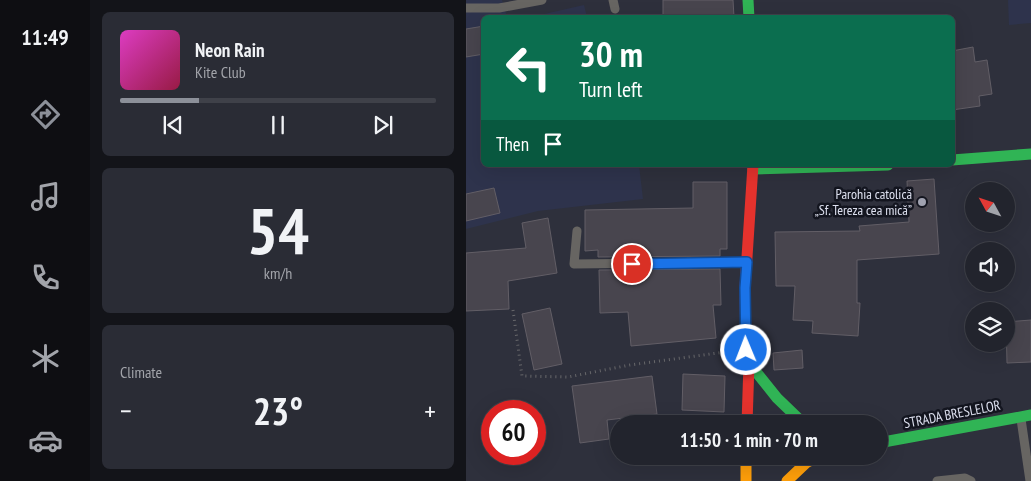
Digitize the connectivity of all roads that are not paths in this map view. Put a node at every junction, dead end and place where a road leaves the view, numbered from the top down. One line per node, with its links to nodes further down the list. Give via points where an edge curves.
1 (542, 0): 3 (lane, via 499,8)
2 (748, 0): 4 (main road)
3 (466, 8)
4 (749, 15)
5 (1031, 154): 6 (main road)
6 (955, 160)
7 (753, 167): 9 (main road)
8 (577, 231): 9 (lane, via 574,264)
9 (747, 262): 10 (main road)
10 (748, 362): 11 (main road); 12 (main road)
11 (747, 415)
12 (795, 415)
13 (1026, 415): 14 (main road, STRADA BRESLELOR); 21 (lane)
14 (888, 441)
15 (746, 465): 17 (main road)
16 (803, 465): 18 (main road)
17 (746, 481)
18 (787, 481)
19 (937, 481): 20 (lane, via 965,478)
20 (972, 481)
21 (1030, 481)

